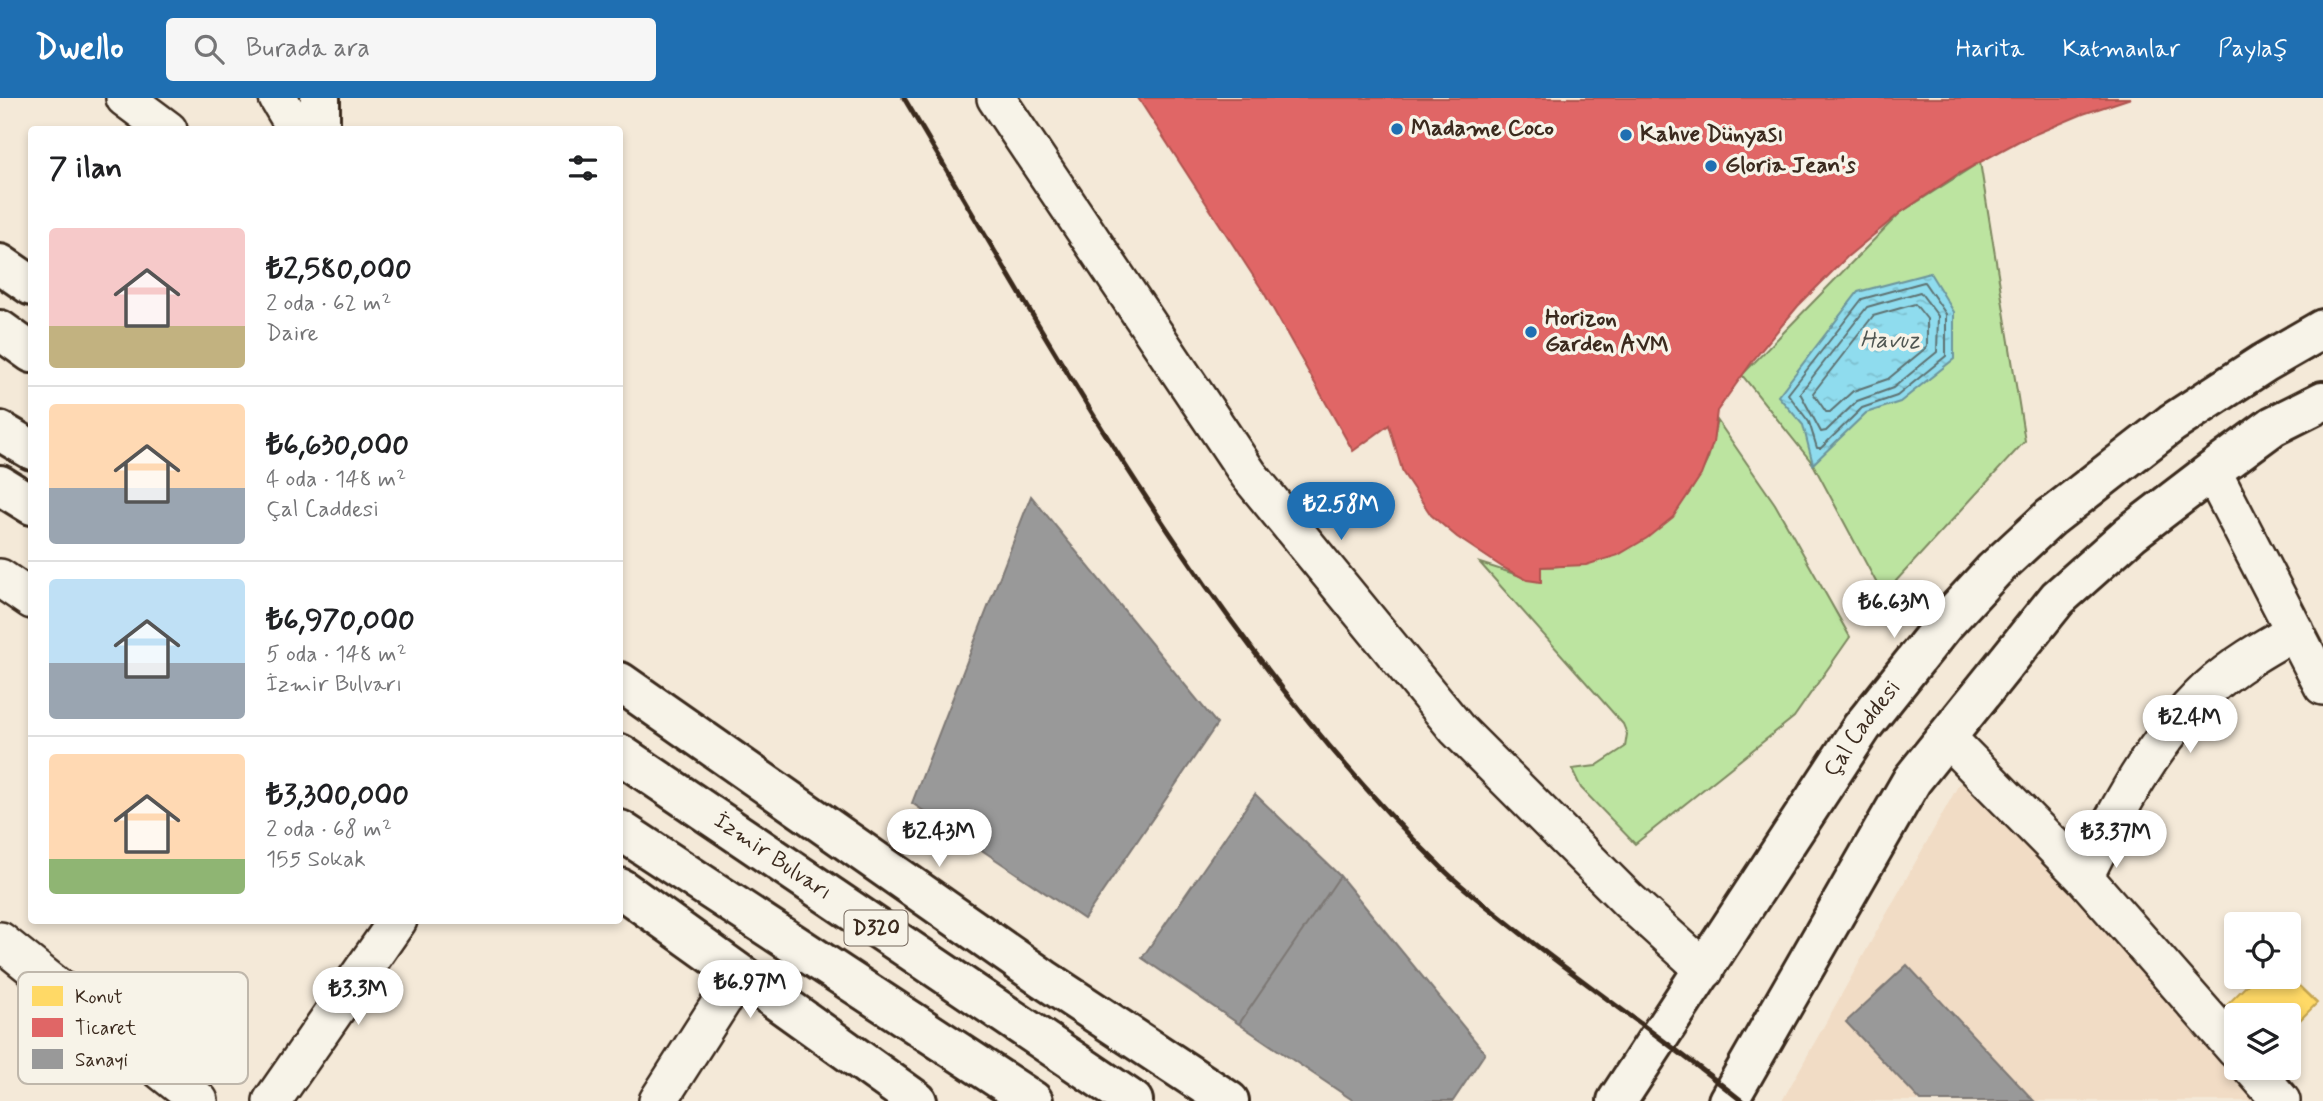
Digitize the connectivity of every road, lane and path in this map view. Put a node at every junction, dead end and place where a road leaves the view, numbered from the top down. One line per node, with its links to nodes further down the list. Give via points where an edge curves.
1 (125, 98): 5 (street)
2 (278, 98): 6 (street)
3 (320, 98): 7 (main road)
4 (996, 98): 31 (street, via 1249,475 1457,729)
5 (163, 126)
6 (295, 126)
7 (320, 126)
8 (0, 264): 9 (main road)
9 (28, 283)
10 (2323, 329): 31 (main road, Çal Caddesi, via 2172,423 2050,518 1994,570 1862,727)
11 (0, 330): 12 (main road)
12 (28, 350)
13 (2323, 401): 16 (main road, via 2273,426)
14 (0, 431): 15 (main road)
15 (28, 448)
16 (2213, 471): 21 (street); 24 (main road, via 2131,533 2058,598)
17 (0, 485): 18 (main road)
18 (28, 502)
19 (0, 578): 20 (street)
20 (28, 597)
21 (2295, 631): 23 (street); 27 (street, via 2254,654 2206,691 2136,780)
22 (623, 684): 43 (main road, via 1044,979)
23 (2323, 686)
24 (1945, 737): 27 (street); 45 (main road, via 1912,780)
25 (623, 756): 42 (main road, İzmir Bulvarı / D320)
26 (623, 832): 41 (main road, D320)
27 (2084, 877): 34 (street)
28 (623, 890): 33 (main road)
29 (395, 924): 38 (street)
30 (0, 941): 32 (street)
31 (1705, 970): 44 (main road, Çal Caddesi)
32 (39, 972)
33 (738, 976): 39 (street); 40 (main road)
34 (2224, 1036)
35 (2263, 1080): 46 (street)
36 (178, 1084): 37 (street)
37 (199, 1101)
38 (272, 1101)
39 (658, 1101)
40 (917, 1101)
41 (1032, 1101)
42 (1133, 1101)
43 (1229, 1101)
44 (1617, 1101)
45 (1728, 1101)
46 (2281, 1101)

